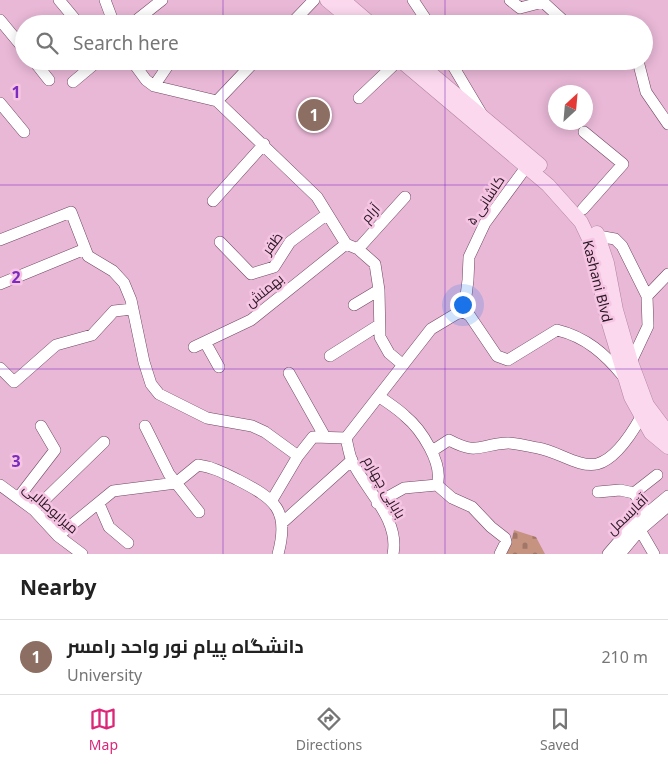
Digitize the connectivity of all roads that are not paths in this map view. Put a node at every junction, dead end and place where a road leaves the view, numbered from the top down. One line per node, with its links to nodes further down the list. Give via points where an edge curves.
1 (60, 0): 9 (street)
2 (105, 0): 10 (street)
3 (162, 0): 11 (street)
4 (314, 0): 12 (street)
5 (327, 0): 13 (main road)
6 (343, 0): 14 (main road)
7 (412, 0): 15 (street)
8 (510, 0): 16 (street, via 520,8 543,2)
9 (72, 15)
10 (111, 15)
11 (143, 15)
12 (300, 15)
13 (345, 15)
14 (360, 15)
15 (423, 15)
16 (557, 15)
17 (0, 20): 18 (street)
18 (15, 38)
19 (41, 70): 29 (street)
20 (87, 70): 30 (street)
21 (139, 70): 31 (street)
22 (165, 70): 31 (street)
23 (247, 70): 33 (street)
24 (390, 70): 32 (street)
25 (411, 70): 40 (main road, Kashani Blvd)
26 (427, 70): 35 (main road, Kashani Blvd)
27 (456, 70): 35 (street)
28 (640, 70): 36 (street, via 646,92)
29 (49, 80)
30 (73, 82)
31 (154, 86): 33 (street)
32 (359, 98)
33 (217, 101): 39 (street)
34 (0, 103): 37 (street)
35 (484, 116): 43 (main road, Kashani Blvd, via 554,178)
36 (668, 124)
37 (24, 132)
38 (584, 132): 43 (street, via 623,164)
39 (264, 144): 42 (street); 44 (street, via 317,197)
40 (527, 166): 57 (street, کاشانی ۵, via 485,223 469,257); 67 (main road, Kashani Blvd, via 567,205 581,222 591,243 607,317)
41 (405, 197): 49 (street, آرام)
42 (213, 201)
43 (583, 210): 45 (main road, Kashani Blvd)
44 (326, 214): 47 (street, ظفر, via 290,242 274,267 251,274); 48 (street)
45 (598, 236): 54 (street, via 615,239 622,246); 62 (main road, Kashani Blvd, via 608,264 616,310)
46 (0, 240): 50 (street, via 71,212)
47 (220, 242)
48 (346, 244): 49 (street); 59 (street, بهمنش, via 251,320)
49 (358, 249): 53 (street, via 375,264)
50 (85, 250): 52 (street); 56 (street, via 88,256 113,271 124,284)
51 (668, 274): 54 (street)
52 (0, 284)
53 (379, 290): 55 (street); 58 (street)
54 (647, 296): 62 (street, via 648,326)
55 (354, 305)
56 (133, 309): 65 (street, via 114,311 92,335 56,345 14,382); 78 (street, via 144,362 151,384 159,394 208,418 252,426)
57 (464, 312): 63 (street, via 431,329); 67 (street, via 497,356 508,360 558,330 594,346)
58 (380, 325): 61 (street); 63 (street, via 380,337 389,353)
59 (205, 342): 60 (street, بهمنش); 64 (street)
60 (194, 347)
61 (330, 356)
62 (631, 362): 72 (main road, Kashani Blvd, via 647,405)
63 (402, 364): 68 (street)
64 (219, 367)
65 (0, 368)
66 (289, 373): 73 (street)
67 (626, 380): 69 (main road, Kashani Blvd)
68 (380, 397): 74 (street); 77 (street, via 407,417)
69 (641, 417): 76 (main road, Kashani Blvd, via 651,433); 77 (street, via 629,440 600,463 588,465 548,450 508,443 477,450 449,440)
70 (41, 426): 87 (street, via 55,450)
71 (145, 426): 81 (street)
72 (668, 434)
73 (325, 437): 74 (street); 78 (street, via 313,437)
74 (346, 438): 79 (street, بابایی چهارم)
75 (104, 442): 92 (street)
76 (668, 447)
77 (432, 451): 83 (street, via 439,479)
78 (298, 456): 88 (street)
79 (352, 460): 89 (street, بابایی چهارم); 95 (street)
80 (657, 475): 85 (street)
81 (176, 483): 88 (street, via 198,465 210,466); 90 (street, via 113,491); 93 (street)
82 (0, 485): 87 (street, میرابوطالبی)
83 (437, 485): 89 (street, via 404,488); 102 (street, via 452,498 472,507 505,538)
84 (598, 492): 85 (street, via 620,490)
85 (634, 493): 94 (street)
86 (668, 496): 94 (street, آقابسمل)
87 (18, 498): 92 (street, میرابوطالبی)
88 (272, 500): 95 (street)
89 (377, 503): 101 (street, بابایی چهارم, via 391,523 395,543)
90 (99, 504): 97 (street); 98 (street, via 109,527)
91 (668, 506): 96 (street, آقابسمل)
92 (34, 510): 97 (street, میرابوطالبی)
93 (199, 512)
94 (647, 513): 103 (street, آقابسمل)
95 (282, 523): 100 (street, via 284,533)
96 (640, 530): 104 (street, آقابسمل); 105 (street)
97 (58, 536): 99 (street, میرابوطالبی)
98 (128, 542)
99 (82, 554)
100 (278, 554)
101 (393, 554)
102 (500, 554)
103 (608, 554)
104 (620, 554)
105 (654, 554)

